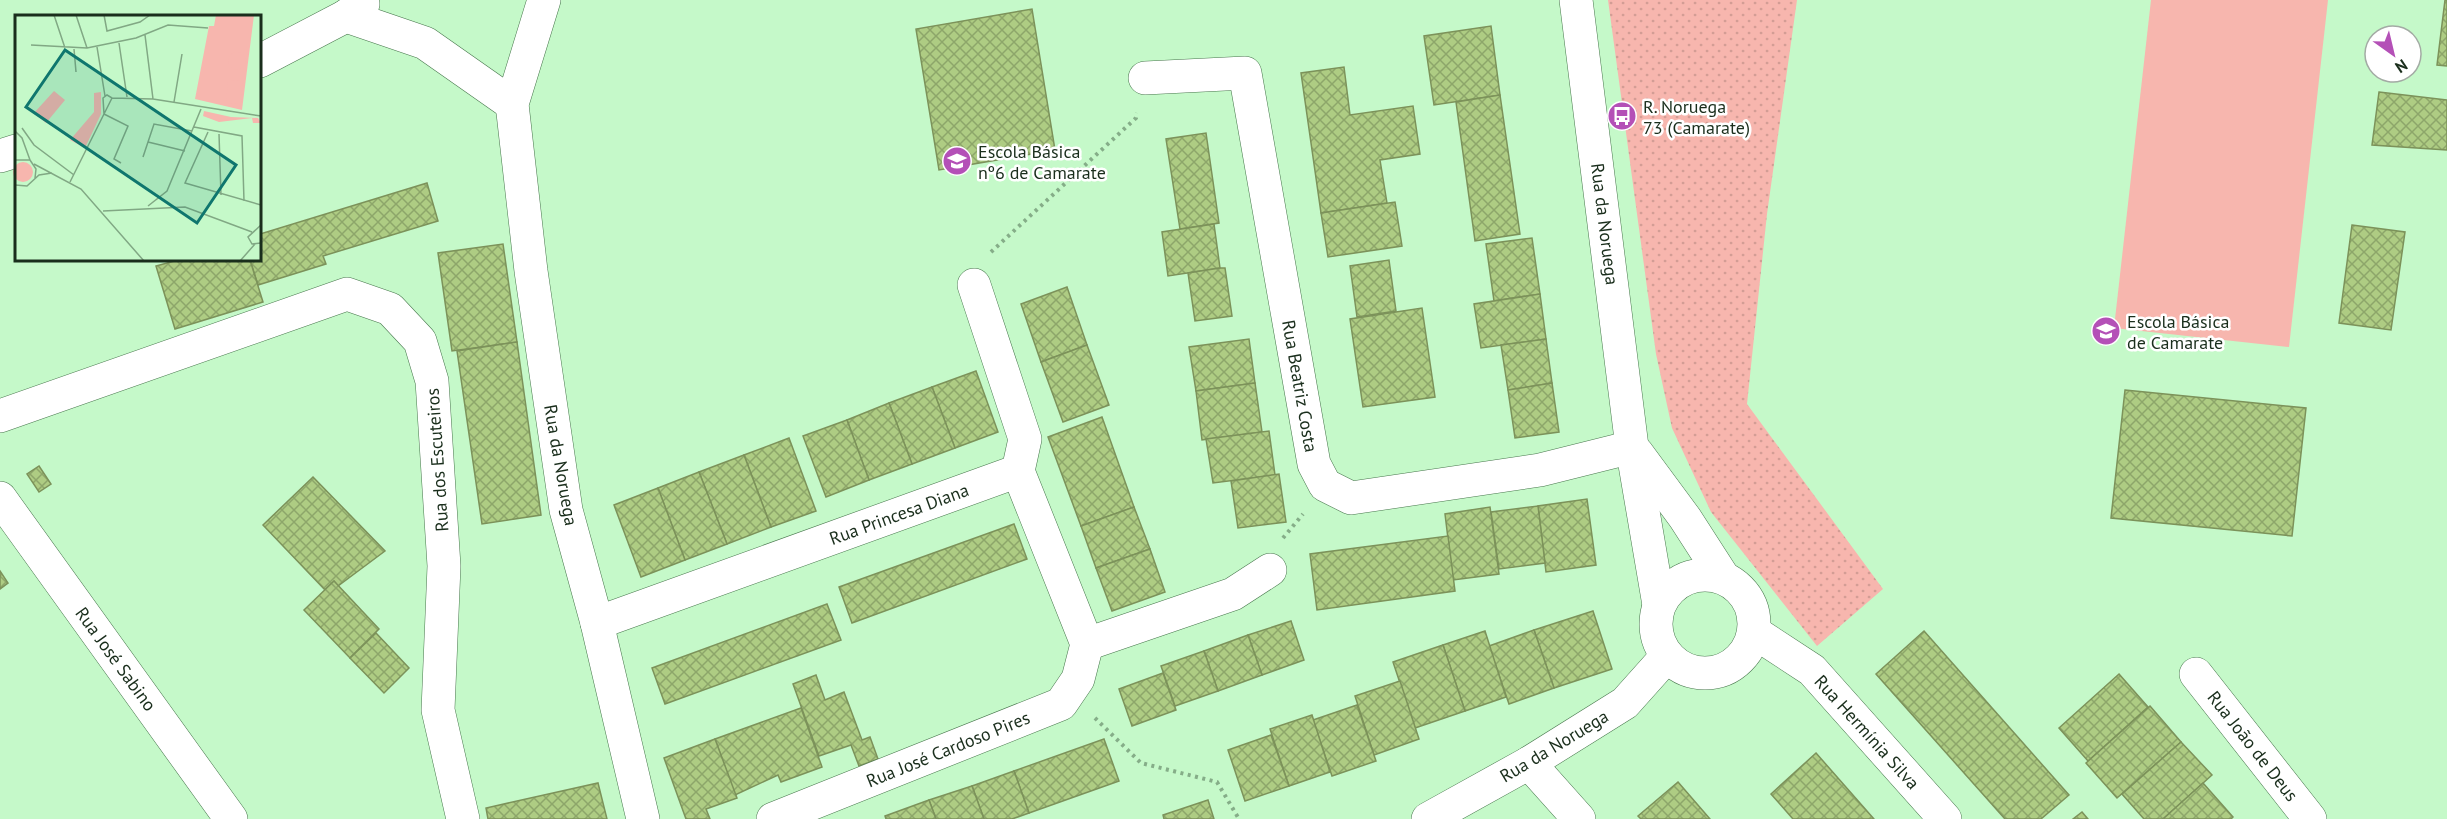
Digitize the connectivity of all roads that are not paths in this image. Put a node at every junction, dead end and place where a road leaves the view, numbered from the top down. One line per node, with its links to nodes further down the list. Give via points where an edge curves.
1 (544, 0): 6 (street, Rua da Noruega)
2 (1576, 0): 11 (street, Rua da Noruega)
3 (357, 8): 4 (street); 6 (street, via 425,43)
4 (261, 60)
5 (1145, 78): 11 (street, Rua Beatriz Costa, via 1245,73 1314,464 1325,485 1351,498 1540,470)
6 (512, 104): 17 (street, Rua da Noruega, via 531,271 566,510)
7 (15, 151): 8 (street)
8 (0, 156)
9 (974, 285): 12 (street, via 1025,438)
10 (0, 416): 24 (street, Rua dos Escuteiros, via 347,294 390,309 420,341 432,381 444,566 438,710)
11 (1632, 447): 15 (street, Rua da Noruega); 16 (street, Rua da Noruega)
12 (1018, 471): 17 (street, Rua Princesa Diana); 19 (street)
13 (0, 498): 23 (street, Rua José Sabino)
14 (1270, 570): 19 (street, via 1233,594)
15 (1723, 577): 16 (street, via 1704,574 1685,578 1669,589); 18 (street, via 1749,599)
16 (1659, 605): 20 (street, via 1655,623 1658,641)
17 (597, 623): 25 (street, Rua da Noruega)
18 (1754, 632): 20 (street, via 1747,650 1718,672 1699,673 1682,668); 29 (street, Rua Hermínia Silva, via 1812,670)
19 (1087, 644): 26 (street, Rua José Cardoso Pires, via 1078,679 1061,704)
20 (1667, 656): 22 (street, Rua da Noruega, via 1625,703)
21 (2196, 674): 30 (street, Rua João de Deus)
22 (1529, 763): 27 (street, Rua da Noruega); 28 (street)
23 (231, 819)
24 (463, 819)
25 (643, 819)
26 (773, 819)
27 (1428, 819)
28 (1579, 819)
29 (1945, 819)
30 (2310, 819)

